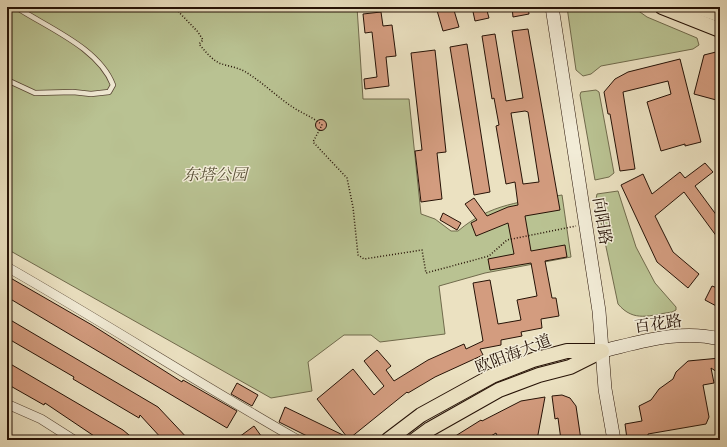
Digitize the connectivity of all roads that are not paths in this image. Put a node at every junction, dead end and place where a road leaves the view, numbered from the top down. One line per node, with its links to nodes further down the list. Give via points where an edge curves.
1 (16, 7): 7 (lane, via 86,50 108,73 113,85 108,92 91,94 35,93)
2 (552, 7): 10 (main road, 向阳路, via 600,311)
3 (662, 7): 6 (main road)
4 (697, 7): 5 (main road)
5 (720, 15)
6 (720, 30)
7 (7, 80)
8 (7, 267): 13 (street)
9 (720, 340): 10 (main road, 百花路, via 693,336 668,337)
10 (602, 351): 14 (main road, 欧阳海大道, via 567,351 533,360 492,376 421,415); 15 (main road, 欧阳海大道, via 570,367 499,390); 16 (main road, 向阳路, via 605,389)
11 (7, 404): 12 (street, via 41,419)
12 (74, 440)
13 (298, 440)
14 (388, 440)
15 (415, 440)
16 (614, 440)

